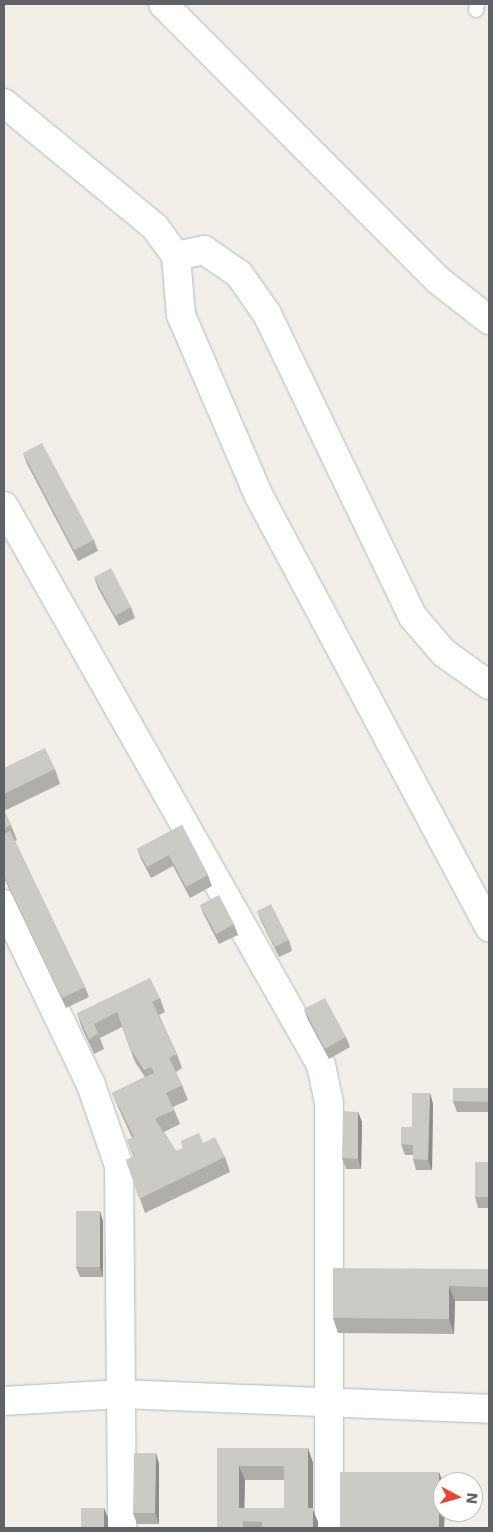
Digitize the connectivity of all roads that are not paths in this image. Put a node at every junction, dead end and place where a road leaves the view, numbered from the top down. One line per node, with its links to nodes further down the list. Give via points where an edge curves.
1 (163, 4): 4 (street, via 438,280)
2 (4, 103): 3 (street, via 155,226)
3 (176, 256): 6 (street, via 204,250 239,274 267,314 413,617 444,653); 8 (street, via 181,315 259,496)
4 (489, 320)
5 (4, 506): 11 (street, via 321,1065 328,1102)
6 (489, 685)
7 (4, 904): 9 (street, via 91,1086 119,1166)
8 (489, 927)
9 (120, 1394): 10 (street); 11 (street); 13 (street)
10 (4, 1401)
11 (327, 1402): 12 (street); 14 (street)
12 (489, 1409)
13 (122, 1528)
14 (329, 1528)

